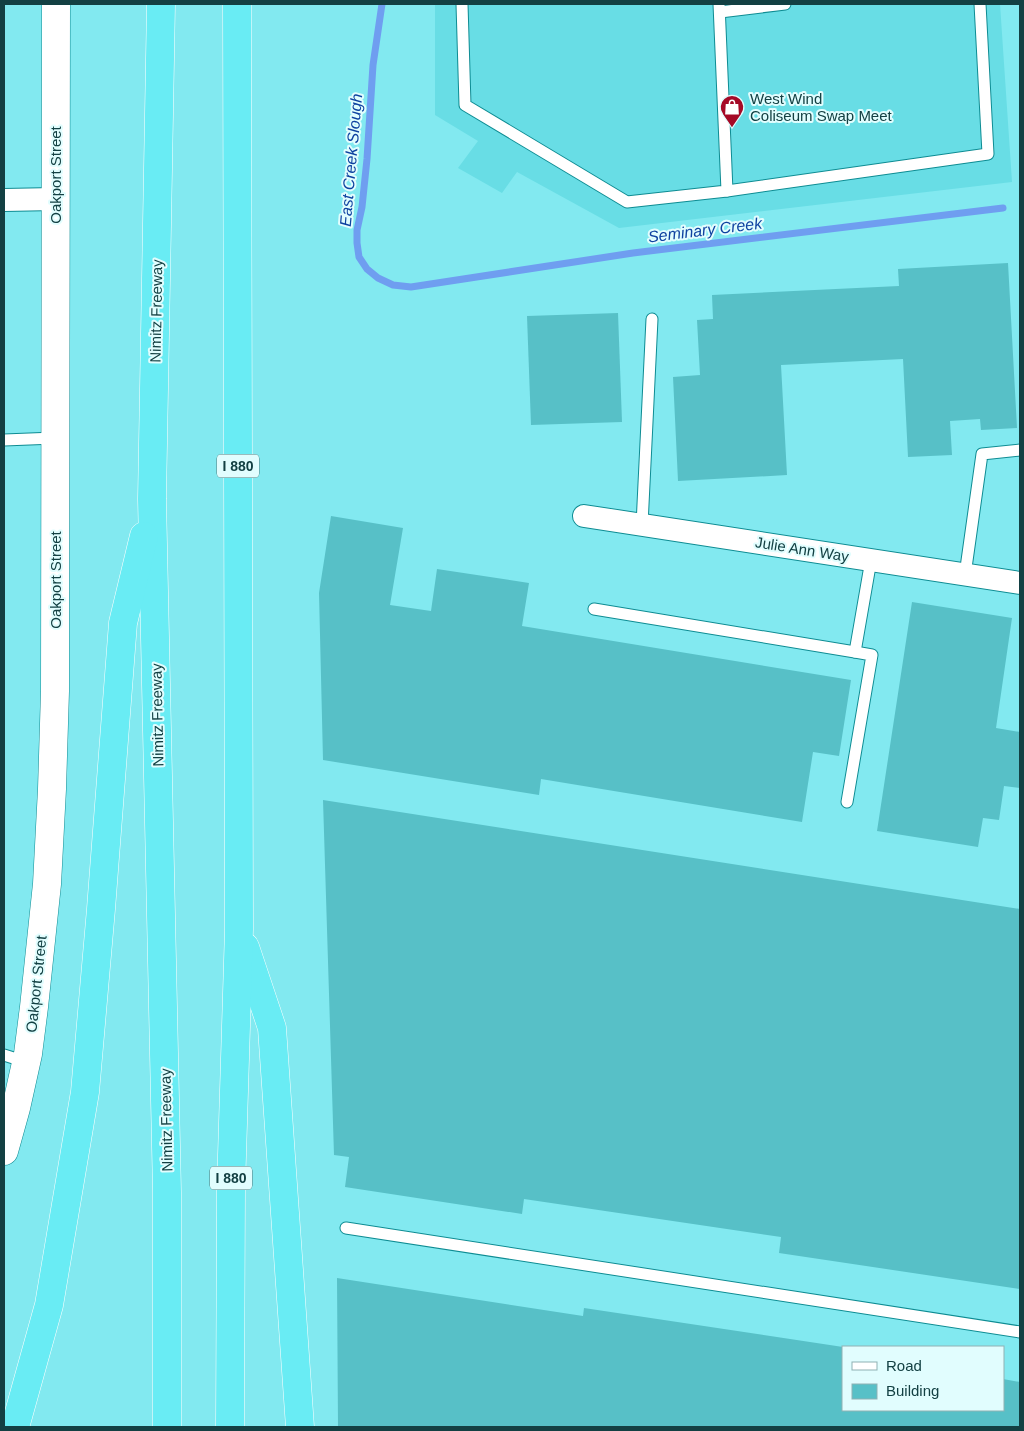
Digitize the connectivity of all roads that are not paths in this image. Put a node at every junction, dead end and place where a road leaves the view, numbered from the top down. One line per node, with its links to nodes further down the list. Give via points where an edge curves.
1 (56, 4): 10 (main road, Oakport Street)
2 (161, 4): 15 (highway, Nimitz Freeway)
3 (237, 4): 24 (highway, I 880)
4 (462, 4): 8 (lane, via 465,105 627,202)
5 (785, 4): 7 (lane)
6 (980, 4): 8 (lane, via 988,154)
7 (719, 8): 8 (lane)
8 (727, 191)
9 (4, 200): 10 (street)
10 (56, 200): 12 (main road, Oakport Street)
11 (652, 319): 17 (lane)
12 (55, 438): 13 (lane); 25 (main road, Oakport Street, via 55,681 47,884 34,1008)
13 (4, 440)
14 (1020, 450): 19 (lane, via 982,454)
15 (152, 498): 29 (highway, via 123,623 85,1092 49,1305); 30 (highway, Nimitz Freeway, via 167,1192)
16 (584, 516): 17 (street, Julie Ann Way)
17 (642, 525): 18 (street, Julie Ann Way)
18 (871, 560): 19 (street, Julie Ann Way); 22 (lane)
19 (965, 574): 20 (street, Julie Ann Way)
20 (1020, 583)
21 (594, 609): 22 (lane)
22 (855, 652): 23 (lane, via 872,655)
23 (847, 802)
24 (239, 929): 31 (highway, I 880, via 231,1188); 32 (highway, via 272,1028)
25 (15, 1059): 26 (main road, Oakport Street, via 16,1108)
26 (4, 1151)
27 (346, 1228): 28 (lane)
28 (1020, 1332)
29 (15, 1427)
30 (167, 1427)
31 (230, 1427)
32 (300, 1427)

